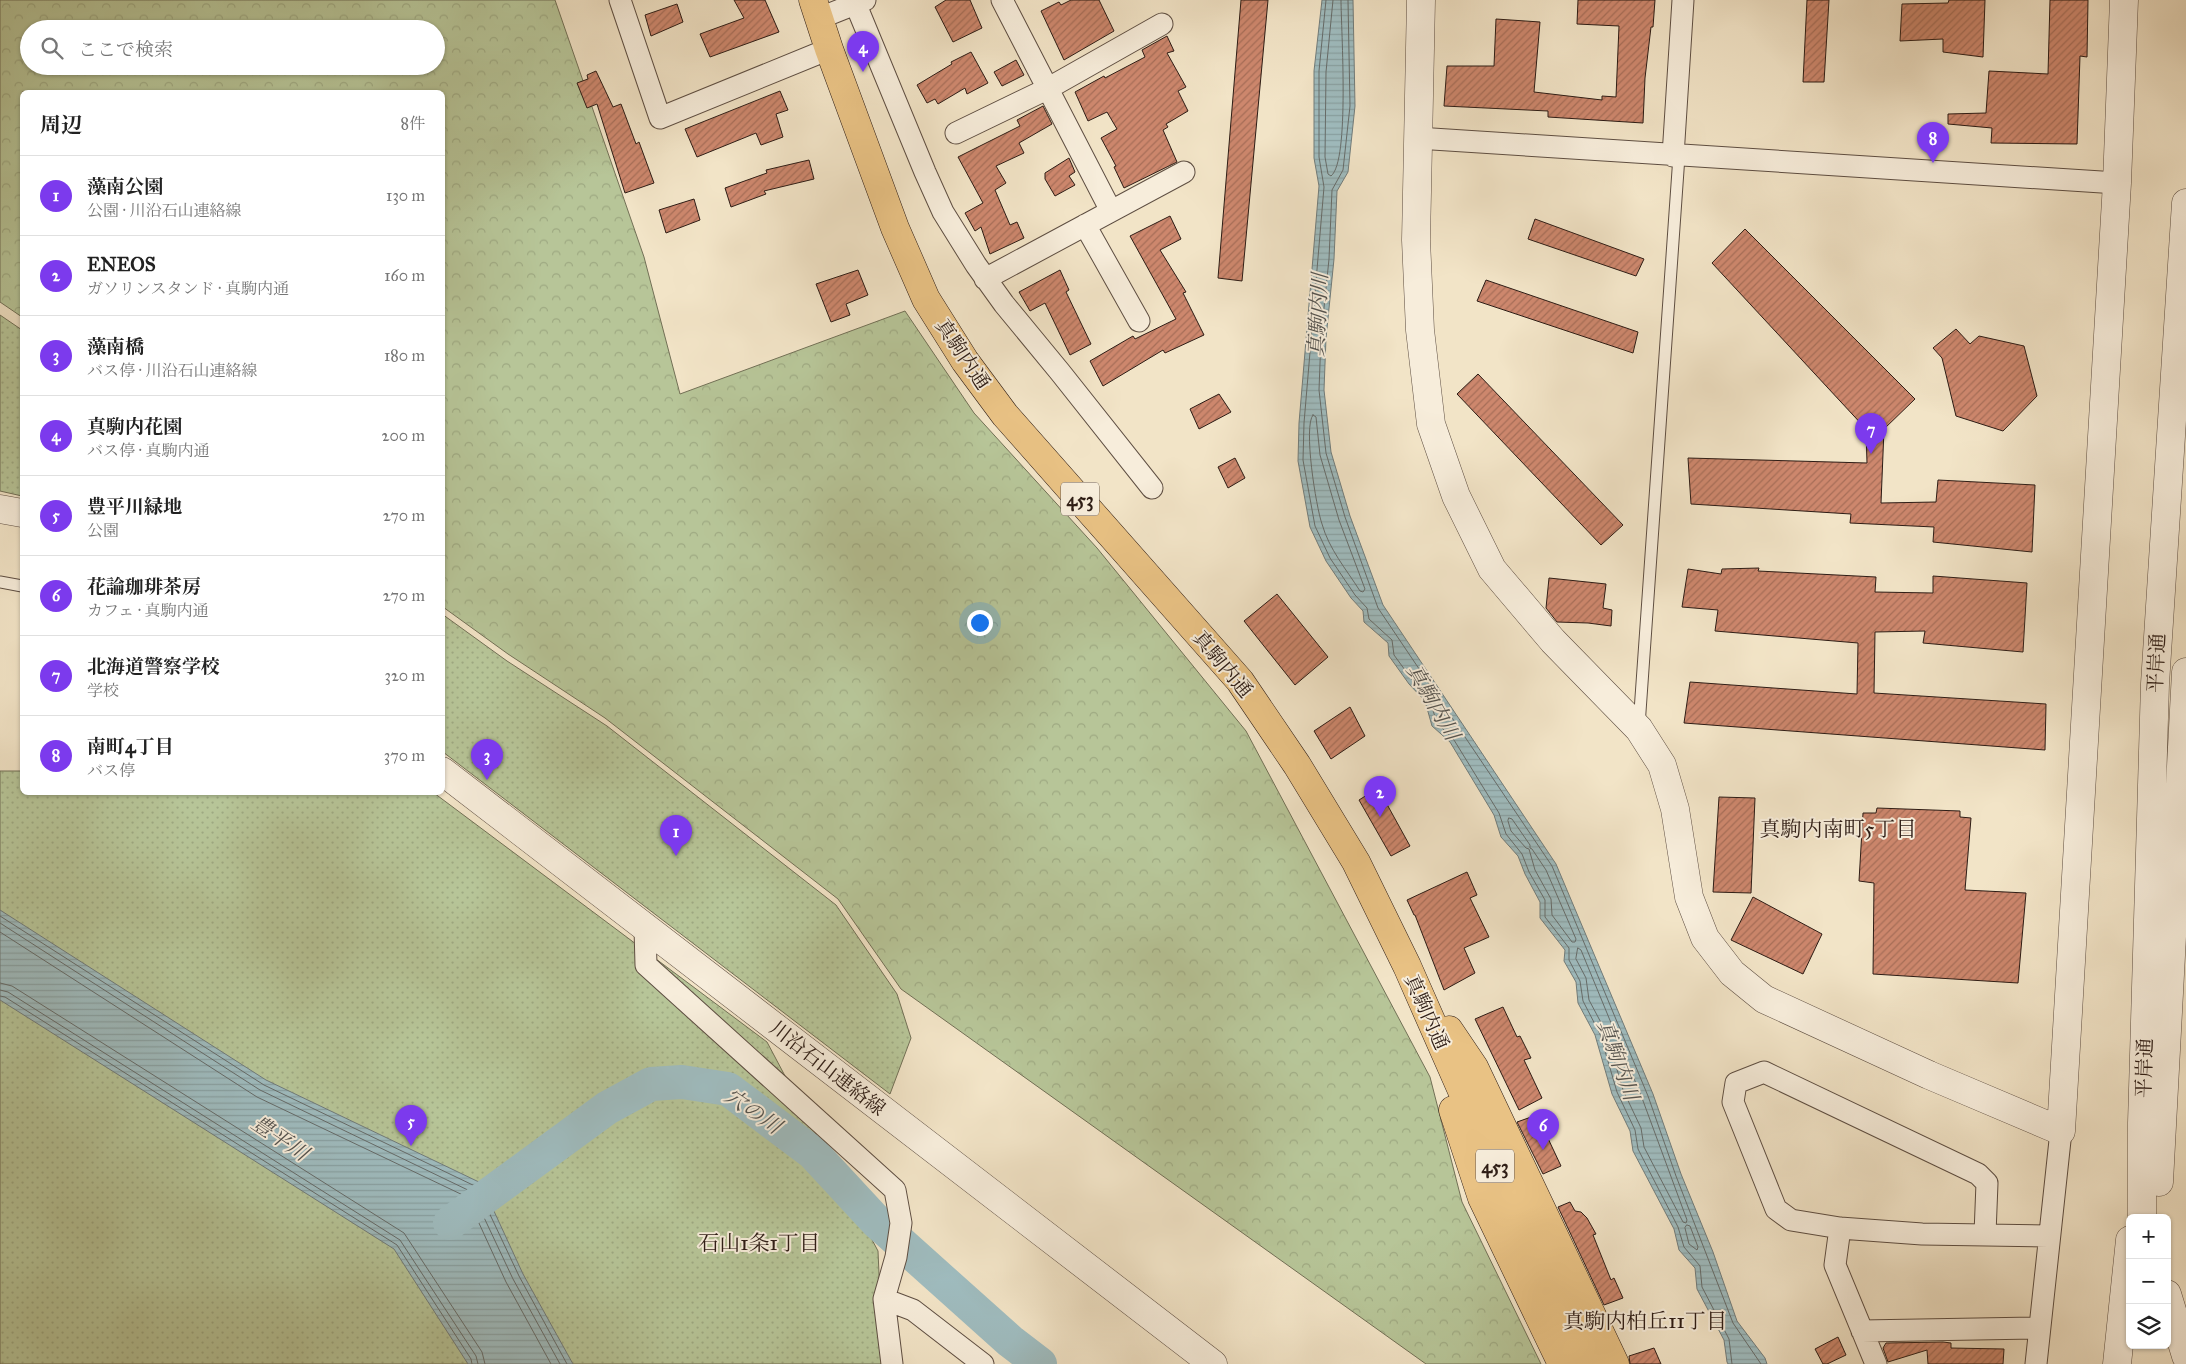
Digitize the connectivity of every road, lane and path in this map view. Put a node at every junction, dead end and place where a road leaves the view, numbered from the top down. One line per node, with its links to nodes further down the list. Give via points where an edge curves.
1 (620, 0): 9 (street, via 660,118)
2 (1002, 0): 10 (street)
3 (1420, 0): 12 (street)
4 (1683, 0): 13 (street)
5 (2124, 0): 15 (street)
6 (860, 2): 7 (street); 19 (street, via 899,112 943,212)
7 (816, 9): 9 (highway, 真駒内通 / 453)
8 (1162, 24): 10 (street)
9 (829, 49): 30 (highway, 真駒内通 / 453, via 899,237 926,299 965,362 1005,415 1240,681 1297,765 1356,862)
10 (1046, 89): 11 (street); 17 (street)
11 (956, 134)
12 (1417, 138): 13 (street); 27 (street, via 1416,240 1420,330 1432,424 1456,496 1492,569 1553,641)
13 (1676, 156): 15 (street); 27 (lane)
14 (1184, 172): 17 (street)
15 (2117, 183): 32 (street)
16 (2186, 203): 31 (street, 平岸通, via 2155,684)
17 (1111, 211): 18 (street)
18 (1085, 225): 19 (street); 20 (street)
19 (986, 279): 21 (street)
20 (1139, 321)
21 (1152, 488)
22 (0, 508): 23 (street)
23 (20, 513)
24 (0, 582): 25 (lane)
25 (20, 586)
26 (2186, 672): 35 (street, 平岸通)
27 (1639, 728): 32 (street, via 1662,765 1675,809 1689,897 1705,938 1732,973 1764,999)
28 (445, 773): 29 (street, 川沿石山連絡線)
29 (646, 928): 40 (street, via 646,965 895,1190 901,1223 896,1257); 48 (street, 川沿石山連絡線)
30 (1407, 966): 49 (highway, via 1482,1198); 50 (highway, 真駒内通 / 453); 51 (highway, via 1474,1067)
31 (2142, 1123): 33 (street, 平岸通, via 2135,1146); 34 (street, 平岸通)
32 (2061, 1131): 38 (street)
33 (2131, 1214)
34 (2142, 1214)
35 (2157, 1214)
36 (1840, 1228): 37 (street, via 1922,1234); 37 (street, via 1791,1220 1776,1209 1733,1102 1736,1083 1764,1072 1978,1174 1987,1183); 43 (street, via 1835,1265)
37 (1985, 1234): 38 (street)
38 (2048, 1236): 42 (street)
39 (2128, 1259): 54 (street)
40 (884, 1298): 46 (street); 47 (street, via 913,1310)
41 (2170, 1304): 45 (street)
42 (2039, 1328): 43 (street); 53 (street)
43 (1862, 1331): 52 (street)
44 (2164, 1349): 55 (street)
45 (2186, 1356)
46 (892, 1364)
47 (983, 1364)
48 (1214, 1364)
49 (1562, 1364)
50 (1586, 1364)
51 (1615, 1364)
52 (1876, 1364)
53 (2036, 1364)
54 (2117, 1364)
55 (2169, 1364)

